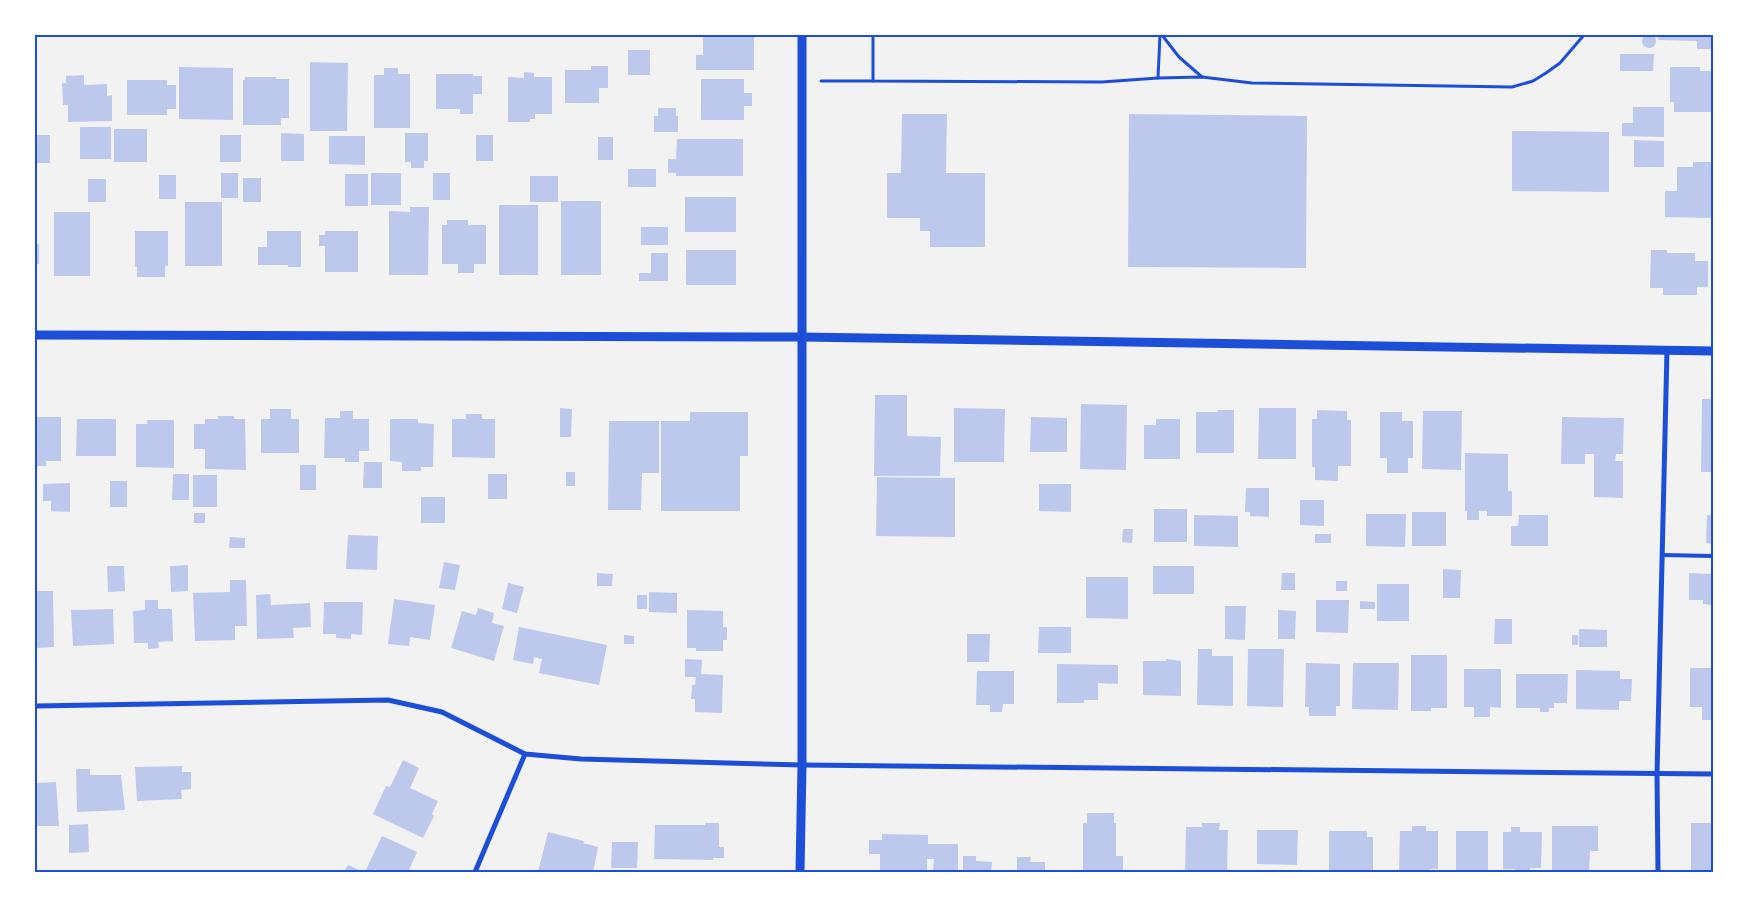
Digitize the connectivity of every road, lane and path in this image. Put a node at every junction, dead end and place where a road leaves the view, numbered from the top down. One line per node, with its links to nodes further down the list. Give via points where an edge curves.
1 (802, 35): 10 (street)
2 (873, 35): 8 (path)
3 (1161, 35): 5 (path); 6 (path)
4 (1584, 35): 5 (path, via 1560,63 1534,81 1512,87 1252,83)
5 (1202, 77): 6 (path)
6 (1158, 78): 8 (path, via 1102,82)
7 (821, 81): 8 (path)
8 (873, 81)
9 (35, 336): 10 (street)
10 (801, 337): 11 (street); 17 (street)
11 (1667, 350): 12 (street); 13 (street)
12 (1713, 350)
13 (1662, 555): 14 (lane); 18 (street)
14 (1713, 556)
15 (35, 706): 16 (street, via 388,700 442,712)
16 (525, 754): 17 (street, via 581,759); 20 (street)
17 (802, 765): 18 (street); 21 (street)
18 (1657, 774): 19 (street); 22 (street)
19 (1713, 774)
20 (475, 872)
21 (800, 872)
22 (1658, 872)

